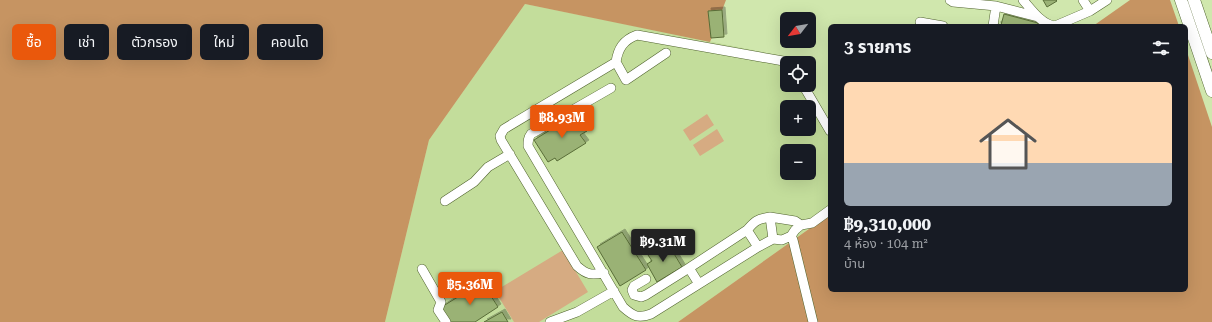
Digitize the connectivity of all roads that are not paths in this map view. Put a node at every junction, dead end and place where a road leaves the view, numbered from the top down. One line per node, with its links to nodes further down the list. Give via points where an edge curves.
1 (950, 0): 7 (street)
2 (1023, 0): 9 (street)
3 (1083, 0): 8 (street)
4 (1107, 0): 8 (street)
5 (1181, 0): 20 (main road)
6 (1194, 0): 15 (main road)
7 (996, 6): 9 (street); 12 (street)
8 (1090, 11): 14 (street)
9 (1038, 17): 13 (street)
10 (920, 22): 11 (street)
11 (932, 24)
12 (993, 24)
13 (1048, 24)
14 (1060, 24)
15 (1212, 52)
16 (666, 53): 18 (street, via 626,80)
17 (780, 60): 18 (street, via 636,35 621,46)
18 (616, 62): 23 (street, via 504,129 500,136)
19 (612, 88): 34 (street, via 531,134 528,141 528,146)
20 (1212, 91)
21 (807, 92): 22 (street)
22 (828, 128)
23 (510, 154): 24 (street, via 488,167 474,182); 34 (street, via 577,266 591,275)
24 (445, 201)
25 (828, 211): 27 (street, via 812,223)
26 (770, 217): 27 (street, via 795,221); 28 (street, via 760,218); 30 (street)
27 (801, 225): 29 (street, via 795,230)
28 (747, 230): 31 (street); 32 (street)
29 (792, 238): 30 (street); 40 (street)
30 (772, 239): 31 (street)
31 (758, 247): 36 (street)
32 (689, 268): 35 (street, via 646,295 634,295 634,286); 36 (street)
33 (422, 269): 38 (street, via 441,302 438,310)
34 (604, 273): 37 (street)
35 (646, 279)
36 (699, 284): 37 (street, via 643,317 629,313)
37 (614, 291): 39 (street, via 577,312)
38 (446, 322)
39 (550, 322)
40 (813, 322)

